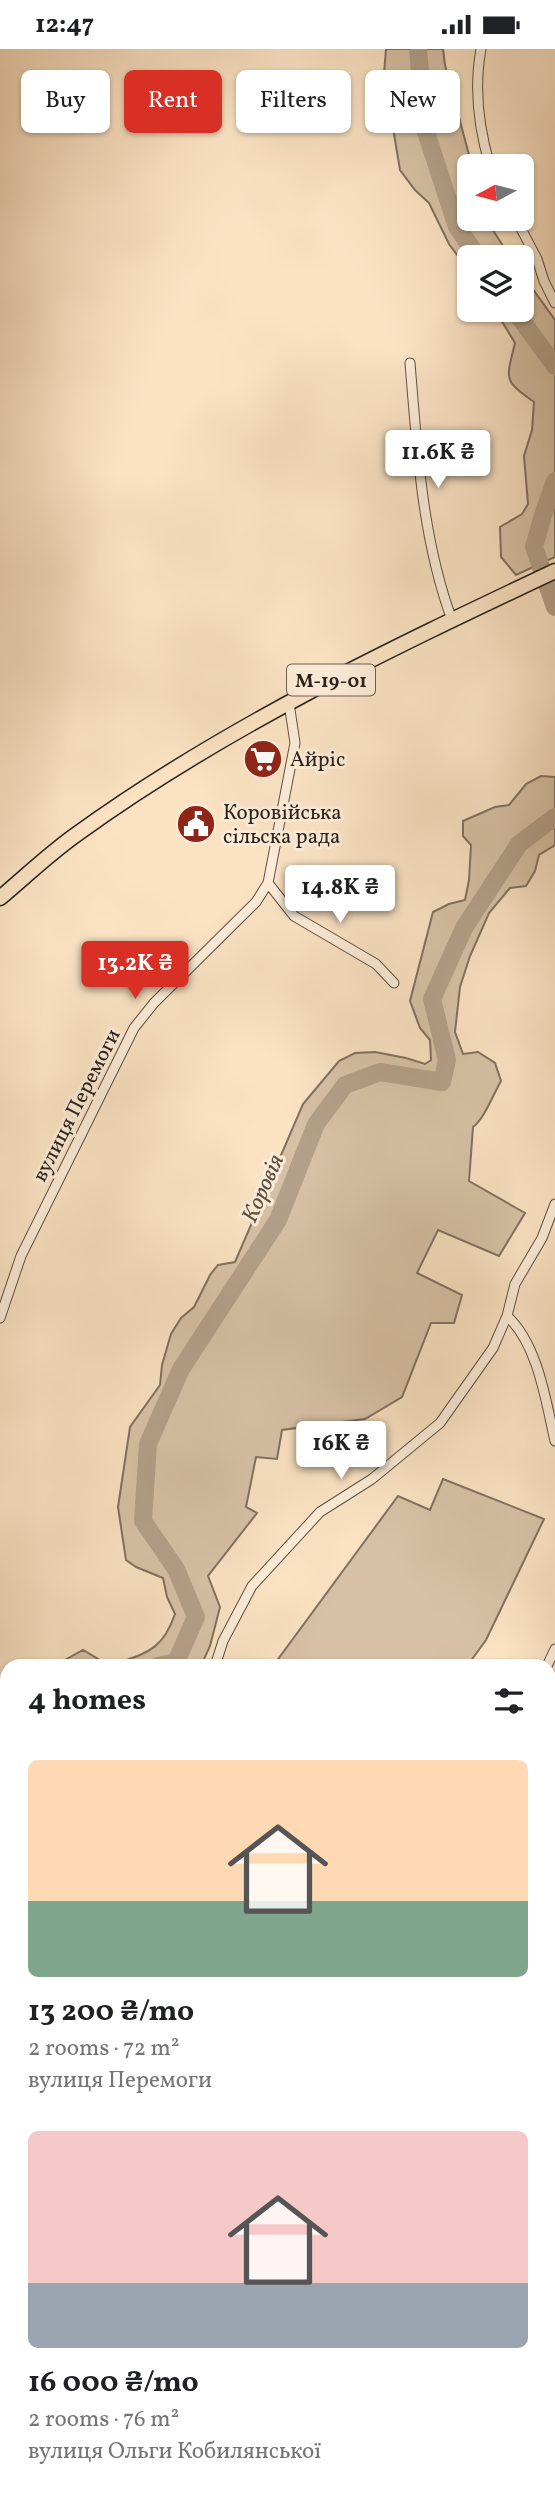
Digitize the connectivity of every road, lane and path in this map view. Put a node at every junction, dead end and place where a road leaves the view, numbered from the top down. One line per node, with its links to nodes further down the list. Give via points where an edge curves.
1 (481, 49): 2 (street, via 477,86)
2 (487, 154)
3 (522, 231): 4 (street)
4 (555, 303)
5 (410, 363): 7 (street, via 415,436 438,583)
6 (555, 571): 7 (main road, М-19-01)
7 (452, 620): 8 (main road, М-19-01)
8 (289, 703): 9 (street, вулиця Перемоги, via 295,747); 10 (main road, М-19-01, via 157,779 75,835)
9 (268, 883): 11 (street, via 294,916 358,952); 14 (street, вулиця Перемоги, via 256,902 134,1028 20,1256)
10 (0, 898)
11 (394, 983)
12 (555, 1204): 13 (street, via 542,1238 515,1284)
13 (507, 1316): 15 (street, via 535,1362); 16 (street, via 488,1356 438,1425 372,1479 320,1512 256,1582)
14 (0, 1318)
15 (555, 1441)
16 (217, 1659)

